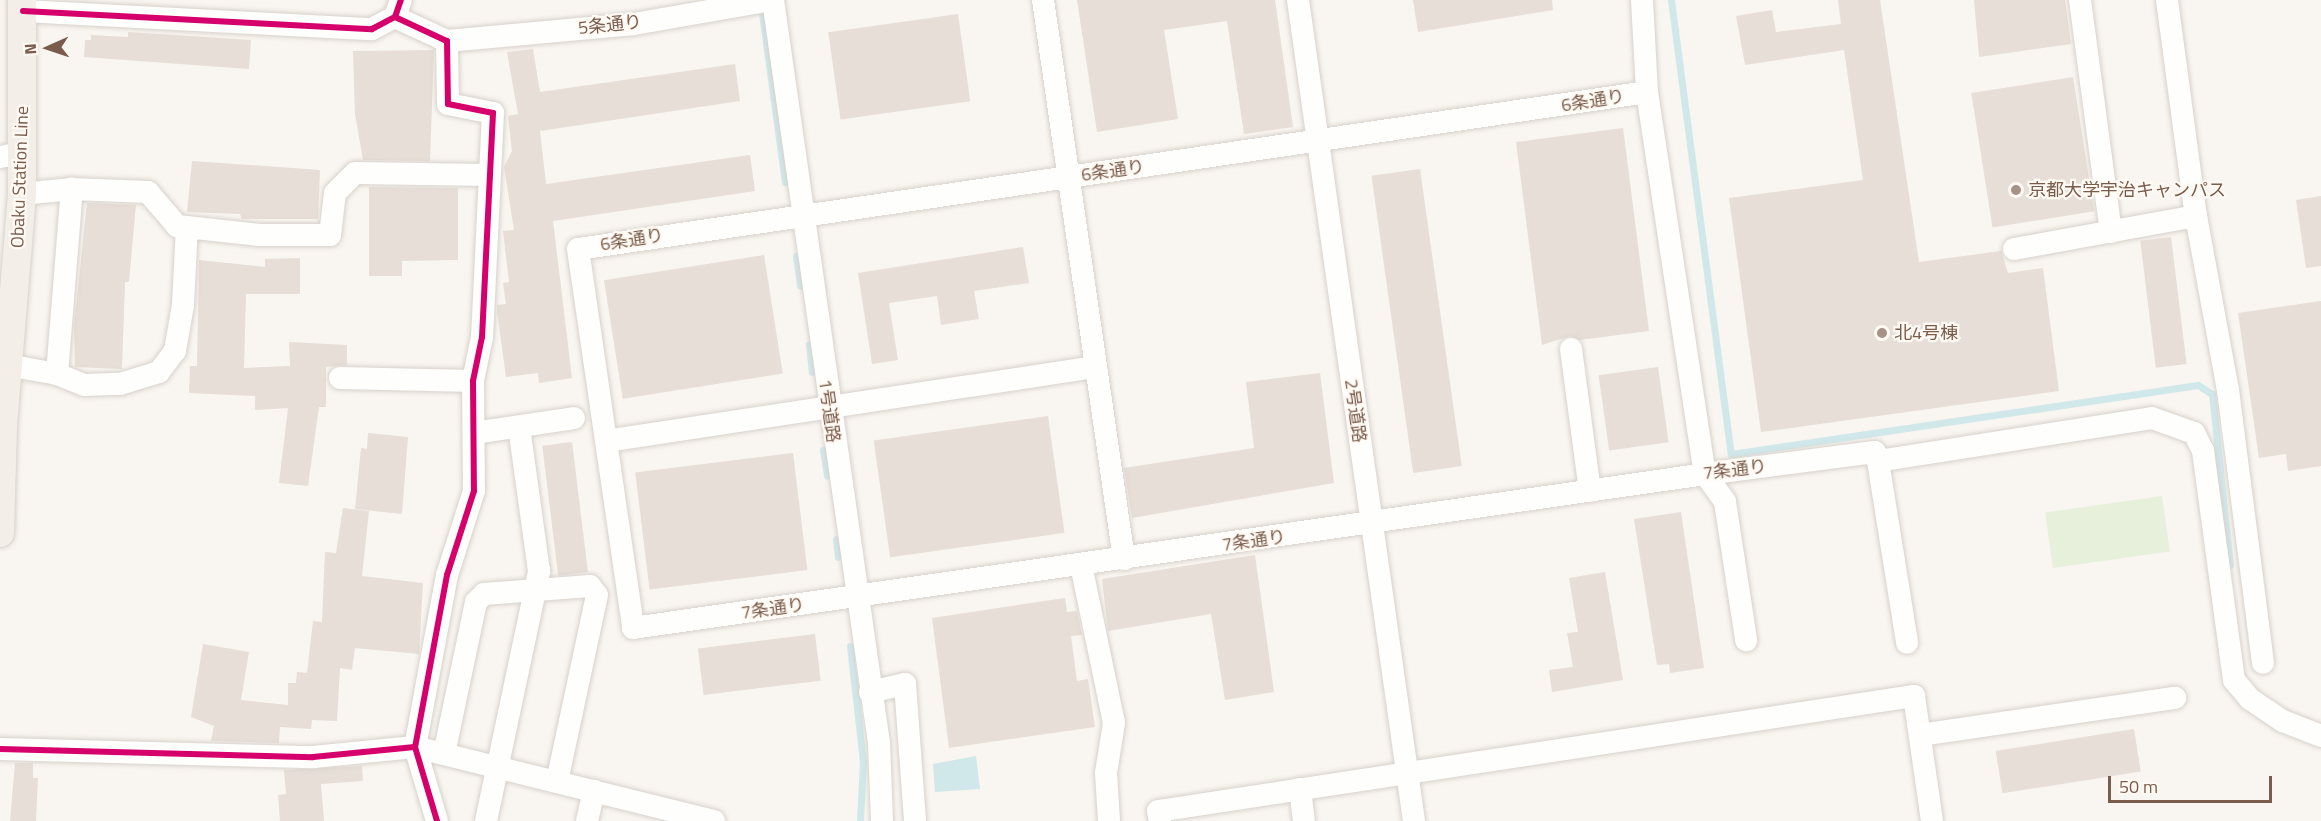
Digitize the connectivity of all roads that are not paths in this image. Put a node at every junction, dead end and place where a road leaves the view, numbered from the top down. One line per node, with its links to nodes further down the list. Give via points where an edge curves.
1 (1043, 0): 15 (street)
2 (1298, 0): 12 (street, 2号道路)
3 (1642, 0): 11 (street)
4 (2080, 0): 21 (street)
5 (2167, 0): 19 (street)
6 (766, 1): 10 (street, 5条通り, via 634,24); 18 (street, 1号道路)
7 (22, 5): 9 (street); 13 (main road, Obaku Station Line)
8 (398, 8): 9 (street, via 372,29); 10 (street)
9 (185, 9)
10 (447, 41): 14 (street, via 448,104 493,113)
11 (1647, 92): 12 (street, 6条通り); 35 (street)
12 (1318, 144): 15 (street, 6条通り); 37 (street, 2号道路)
13 (11, 155): 17 (main road, Obaku Station Line)
14 (488, 176): 20 (street, via 355,173 335,193 330,235); 28 (street, via 482,338)
15 (1067, 177): 18 (street, 6条通り); 25 (street)
16 (72, 189): 17 (street); 20 (street, via 148,192 177,226); 26 (street)
17 (22, 194): 24 (main road, Obaku Station Line)
18 (800, 214): 29 (street, 1号道路); 33 (street, 6条通り, via 578,249)
19 (2196, 216): 21 (street); 45 (street, via 2228,390)
20 (187, 227): 26 (street, via 183,305 175,351 159,372 120,384 84,385)
21 (2111, 232): 22 (street)
22 (2014, 249)
23 (1570, 349): 36 (street)
24 (7, 365): 26 (street); 38 (main road, Obaku Station Line)
25 (1095, 367): 29 (street); 39 (street)
26 (57, 374)
27 (340, 378): 28 (street)
28 (473, 381): 32 (street)
29 (829, 409): 33 (street); 42 (street, 1号道路)
30 (574, 418): 31 (street)
31 (519, 427): 32 (street); 41 (street, via 539,571)
32 (474, 433): 50 (street, via 474,491 447,575)
33 (606, 441): 42 (street, 7条通り, via 633,628)
34 (1877, 457): 35 (street, 7条通り); 44 (street); 49 (street, 7条通り, via 2152,418 2194,432 2203,450 2234,680 2250,699 2283,721)
35 (1705, 474): 36 (street, 7条通り); 43 (street, via 1725,502)
36 (1590, 491): 37 (street, 7条通り)
37 (1371, 524): 39 (street, 7条通り); 54 (street, 2号道路)
38 (0, 533)
39 (1124, 559): 40 (street, 7条通り)
40 (1081, 565): 42 (street, 7条通り); 66 (street, via 1114,723 1106,773)
41 (537, 591): 52 (street, via 484,594 476,602); 53 (street); 55 (street, via 590,586 597,595)
42 (856, 597): 46 (street, 1号道路)
43 (1746, 640)
44 (1907, 643)
45 (2263, 663)
46 (870, 692): 64 (street, 1号道路, via 879,743); 65 (street, via 905,684)
47 (2175, 698): 48 (street)
48 (1920, 735): 54 (street, via 1914,696); 69 (street)
49 (2321, 736)
50 (415, 747): 51 (street, via 313,757); 52 (street); 60 (street)
51 (0, 749)
52 (444, 754): 53 (street)
53 (498, 768): 55 (street); 61 (street)
54 (1407, 772): 56 (street); 68 (street, 2号道路)
55 (556, 782): 57 (street)
56 (1300, 789): 59 (street); 67 (street, via 1158,811)
57 (594, 791): 58 (street); 62 (street)
58 (664, 815): 63 (street)
59 (1304, 819)
60 (437, 821)
61 (486, 821)
62 (587, 821)
63 (714, 821)
64 (882, 821)
65 (915, 821)
66 (1109, 821)
67 (1160, 821)
68 (1414, 821)
69 (1932, 821)

